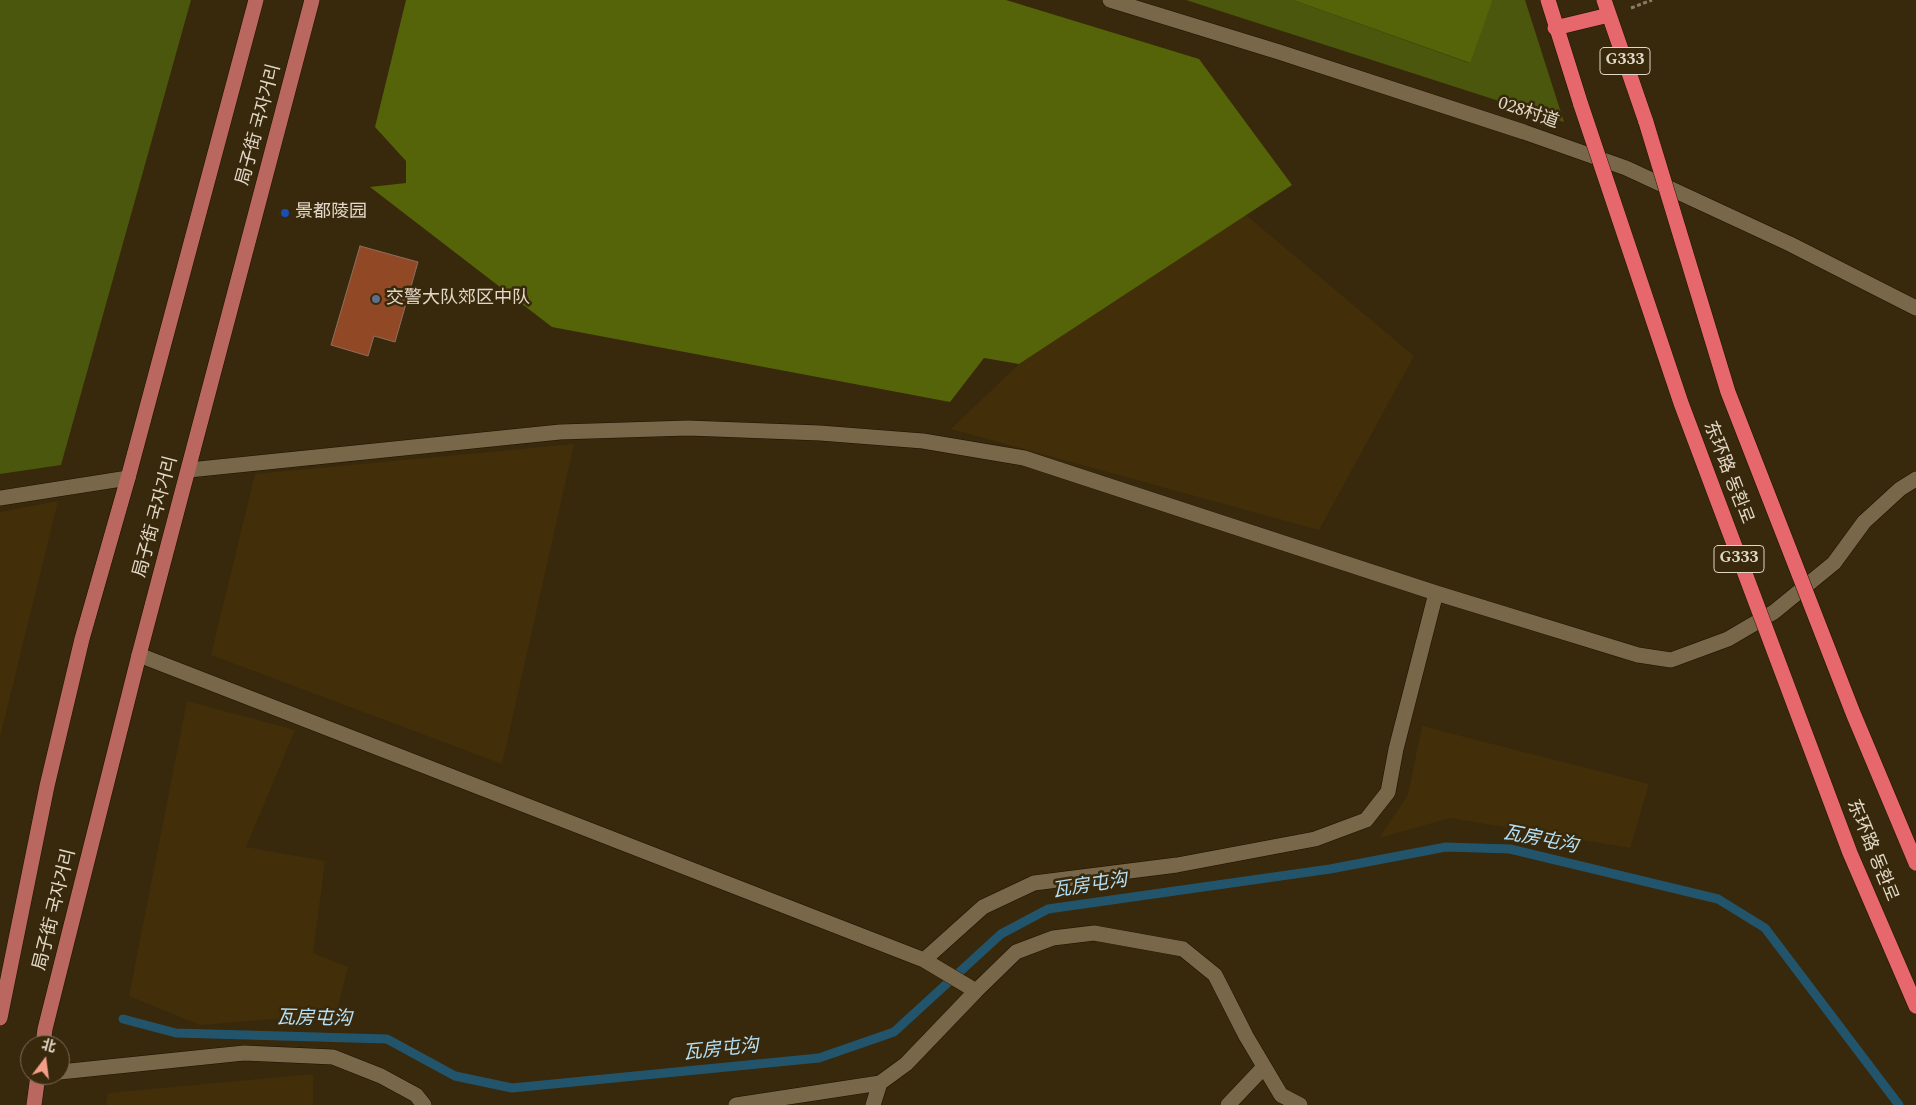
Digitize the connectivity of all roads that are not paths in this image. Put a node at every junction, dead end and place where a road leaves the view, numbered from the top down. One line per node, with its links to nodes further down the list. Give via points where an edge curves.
1 (256, 0): 10 (main road, 局子街 국자거리)
2 (312, 0): 9 (main road, 局子街 국자거리)
3 (1110, 0): 8 (street, 028村道, via 1279,52 1626,168 1790,244)
4 (1548, 0): 7 (highway, 东环路 동환로 / G333)
5 (1604, 0): 6 (highway, 东环路 동환로 / G333)
6 (1608, 15): 7 (highway); 15 (highway, 东环路 동환로 / G333, bridge, via 1646,122 1728,392 1853,713)
7 (1555, 28): 18 (highway, 东环路 동환로 / G333, bridge, via 1684,412 1850,852)
8 (1916, 308)
9 (189, 470): 13 (street, via 560,432 688,428 922,441 1024,458); 14 (main road, 局子街 국자거리)
10 (128, 478): 12 (street); 19 (main road, 局子街 국자거리, via 82,639 47,786)
11 (1916, 478): 13 (street, via 1864,522 1834,563 1774,612 1728,639 1671,660 1638,655)
12 (0, 498)
13 (1436, 593): 16 (street, via 1388,792 1366,820 1316,839 1186,864 1034,883 983,907)
14 (139, 655): 16 (street); 20 (main road, 局子街 국자거리)
15 (1916, 863)
16 (930, 964): 17 (street)
17 (970, 987): 21 (street, via 1016,952 1053,938 1094,933 1183,948 1215,975); 23 (street, via 906,1064)
18 (1916, 1006)
19 (0, 1018)
20 (45, 1035)
21 (1264, 1068): 29 (street); 30 (street, via 1281,1095)
22 (70, 1071): 26 (street, via 244,1052 333,1057 381,1076 416,1095)
23 (880, 1083): 27 (street); 28 (street)
24 (37, 1085): 25 (main road)
25 (34, 1105)
26 (424, 1105)
27 (736, 1105)
28 (873, 1105)
29 (1228, 1105)
30 (1300, 1105)

